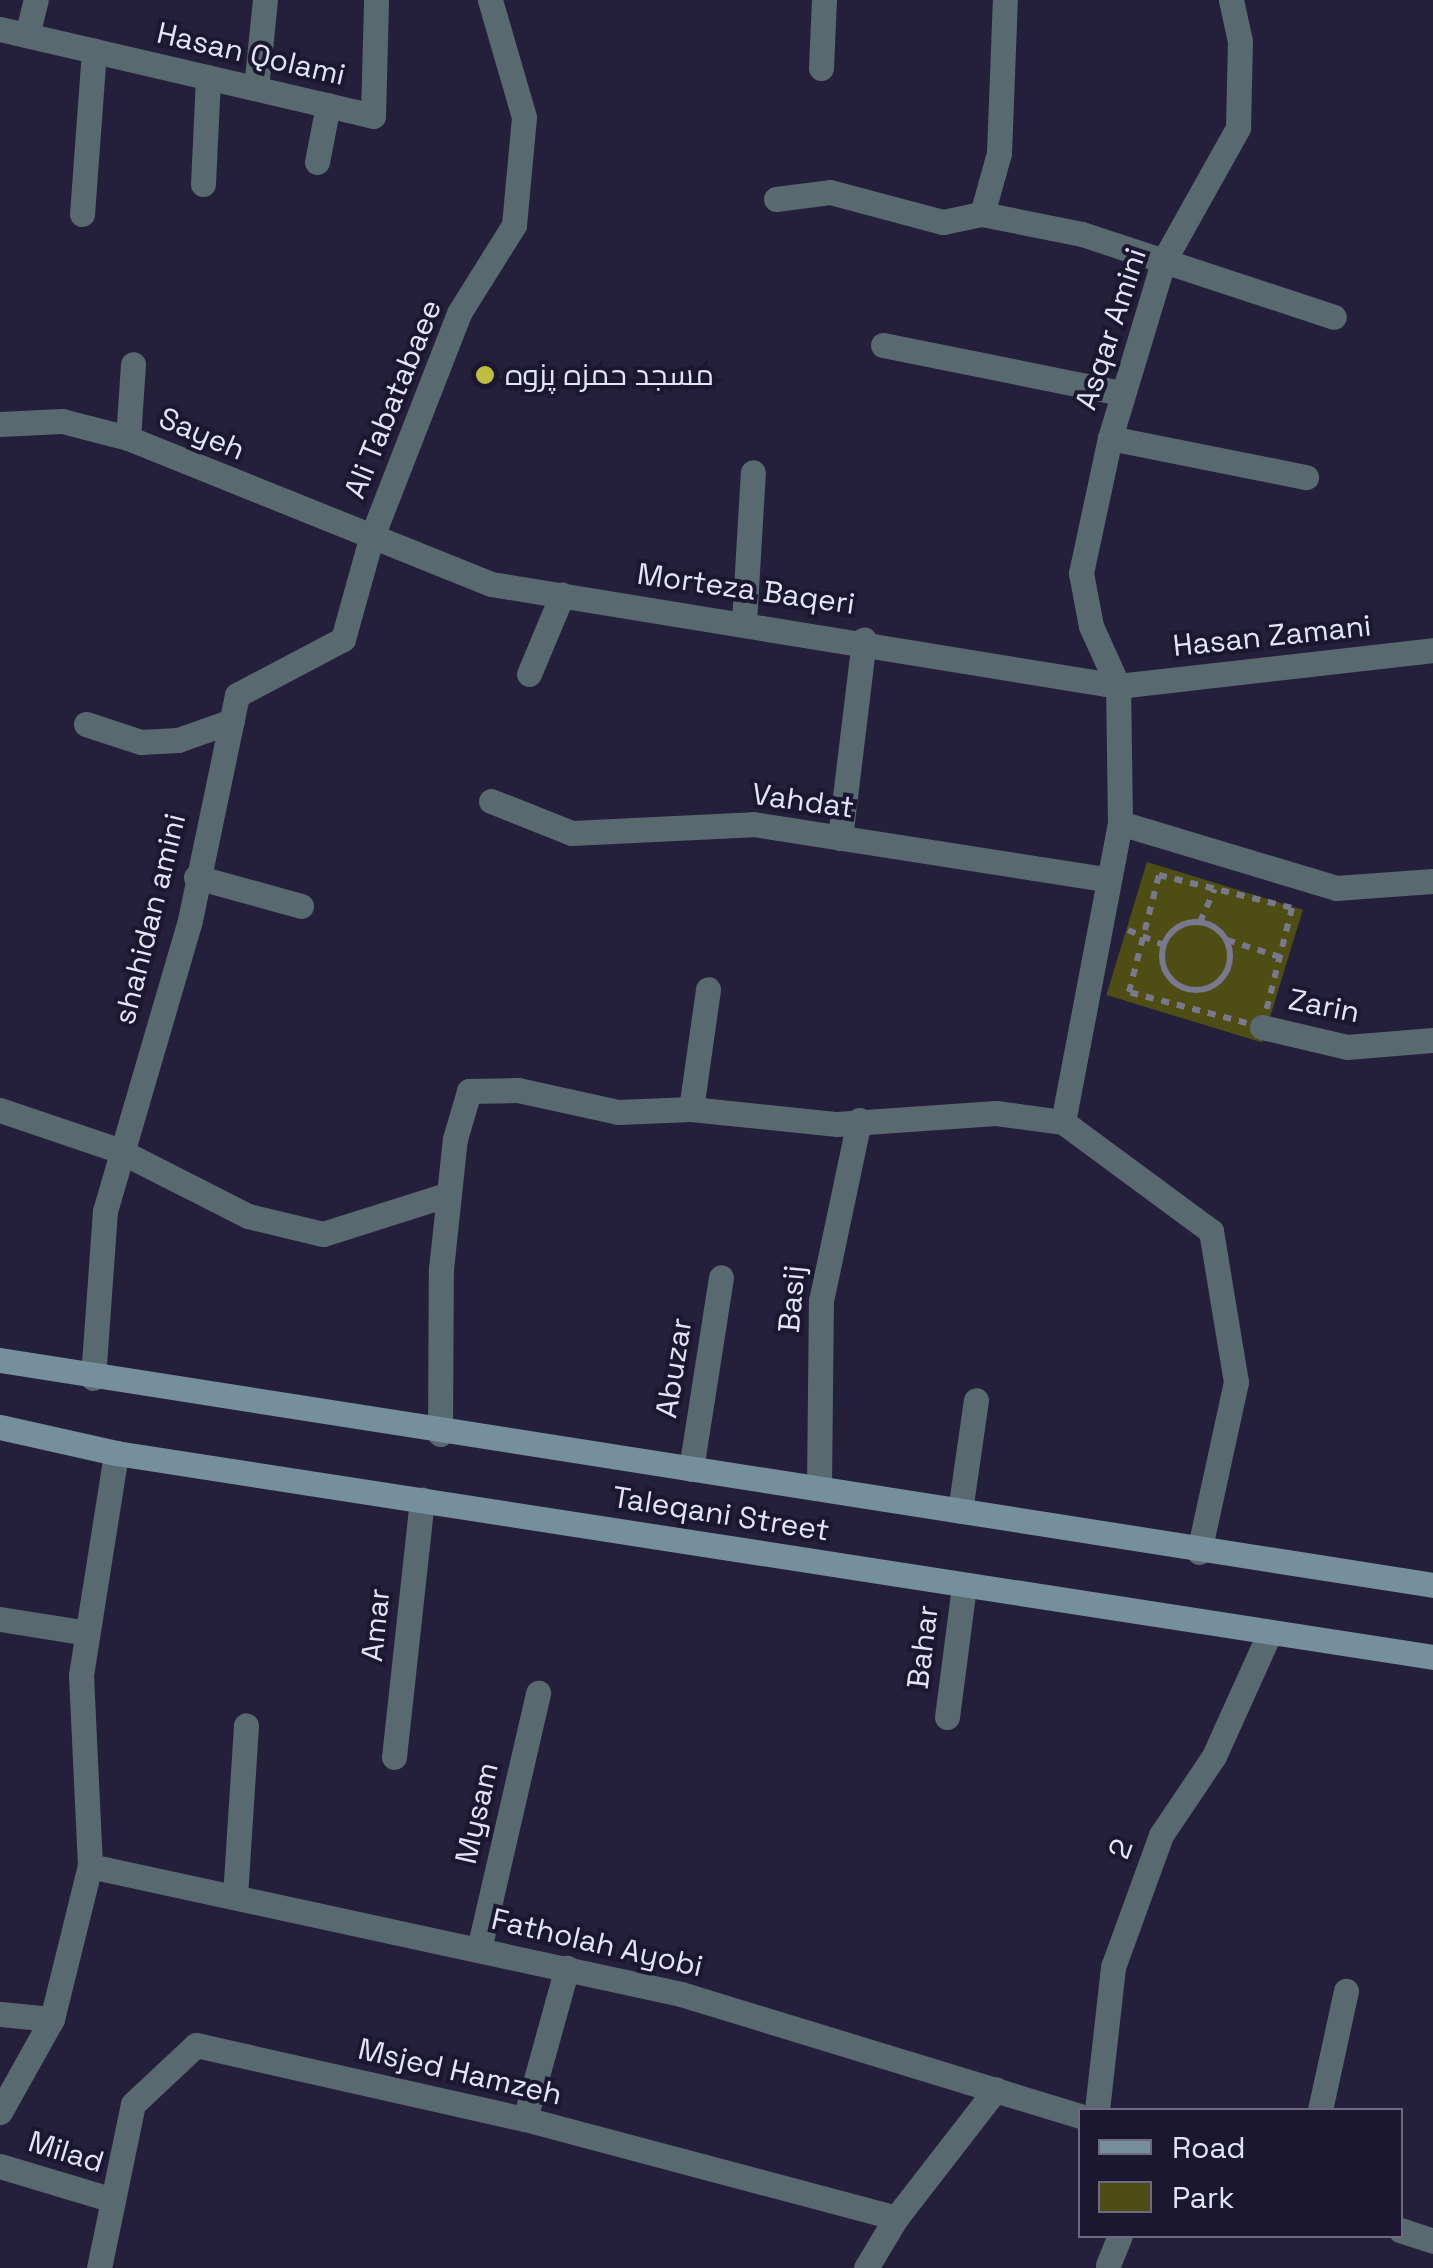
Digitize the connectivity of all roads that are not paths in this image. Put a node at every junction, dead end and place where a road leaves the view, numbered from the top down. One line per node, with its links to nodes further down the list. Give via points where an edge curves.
1 (36, 0): 9 (street)
2 (264, 0): 13 (street)
3 (376, 0): 14 (street, Hasan Qolami, via 373,116)
4 (490, 0): 30 (street, Ali Tabatabaee, via 524,117 514,225 460,313)
5 (824, 0): 11 (street)
6 (1004, 0): 19 (street, via 999,152)
7 (1232, 0): 20 (street, Asqar Amini, via 1238,128)
8 (0, 29): 9 (street, Hasan Qolami)
9 (28, 35): 10 (street, Hasan Qolami)
10 (94, 50): 12 (street, Hasan Qolami); 18 (street)
11 (821, 68)
12 (208, 77): 13 (street, Hasan Qolami); 16 (street)
13 (256, 88): 14 (street, Hasan Qolami)
14 (328, 105): 15 (street)
15 (317, 162)
16 (204, 184)
17 (776, 199): 19 (street, via 830,192 943,222)
18 (82, 214)
19 (982, 214): 20 (street, via 1082,234)
20 (1163, 262): 21 (street); 24 (street, Asqar Amini)
21 (1334, 317)
22 (883, 345): 24 (street)
23 (133, 364): 26 (street)
24 (1122, 393): 27 (street, Asqar Amini)
25 (0, 424): 26 (street, Sayeh, via 62,421)
26 (128, 438): 30 (street, Sayeh)
27 (1110, 438): 29 (street); 36 (street, Asqar Amini, via 1081,573 1090,626)
28 (753, 472): 32 (street)
29 (1306, 477)
30 (371, 539): 31 (street, Morteza Baqeri, via 491,584); 37 (street, shahidan amini, via 343,639 238,696)
31 (562, 595): 32 (street, Morteza Baqeri); 35 (street)
32 (744, 622): 33 (street, Morteza Baqeri)
33 (864, 639): 36 (street, Morteza Baqeri); 41 (street)
34 (1433, 650): 36 (street, Hasan Zamani)
35 (529, 674)
36 (1118, 686): 40 (street)
37 (232, 720): 38 (street, via 178,740 141,742); 42 (street, shahidan amini)
38 (86, 724)
39 (491, 800): 41 (street, Vahdat, via 572,832 753,824)
40 (1120, 822): 43 (street); 44 (street, via 1336,888)
41 (840, 838): 43 (street, Vahdat)
42 (196, 877): 45 (street); 53 (street, shahidan amini, via 190,920)
43 (1110, 880): 52 (street)
44 (1433, 881)
45 (301, 906)
46 (708, 989): 49 (street)
47 (1262, 1027): 48 (street, Zarin, via 1346,1047)
48 (1433, 1040)
49 (691, 1108): 51 (street); 54 (street, via 618,1112 518,1090 469,1091)
50 (0, 1110): 53 (street)
51 (859, 1120): 52 (street, via 996,1112); 63 (street, Basij, via 821,1301)
52 (1063, 1122): 66 (street, via 1211,1231 1236,1382)
53 (118, 1150): 54 (street, via 248,1216 322,1234); 57 (street, shahidan amini, via 105,1211)
54 (449, 1194): 60 (street)
55 (721, 1276): 62 (street, Abuzar)
56 (0, 1360): 57 (main road, Taleqani Street)
57 (93, 1378): 60 (main road, Taleqani Street)
58 (976, 1400): 65 (street)
59 (0, 1427): 61 (main road, Taleqani Street)
60 (440, 1434): 62 (main road, Taleqani Street)
61 (116, 1453): 64 (main road, Taleqani Street); 71 (street)
62 (691, 1469): 63 (main road, Taleqani Street)
63 (819, 1487): 65 (main road, Taleqani Street)
64 (422, 1500): 68 (main road, Taleqani Street); 76 (street, Amar)
65 (960, 1511): 66 (main road, Taleqani Street)
66 (1199, 1552): 67 (main road, Taleqani Street)
67 (1433, 1585)
68 (964, 1586): 70 (main road, Taleqani Street); 74 (street, Bahar)
69 (0, 1620): 71 (street)
70 (1270, 1632): 72 (main road, Taleqani Street); 85 (street, 2, via 1214,1756 1161,1834 1113,1967)
71 (87, 1633): 77 (street, via 81,1675)
72 (1433, 1657)
73 (538, 1692): 79 (street, Mysam)
74 (947, 1717)
75 (246, 1726): 78 (street)
76 (394, 1757)
77 (90, 1866): 78 (street, Fatholah Ayobi); 83 (street)
78 (235, 1896): 79 (street, Fatholah Ayobi)
79 (478, 1949): 80 (street, Fatholah Ayobi)
80 (567, 1968): 84 (street, Fatholah Ayobi); 89 (street)
81 (1346, 1992): 86 (street)
82 (0, 2014): 83 (street)
83 (52, 2019): 87 (street)
84 (996, 2089): 88 (street, Fatholah Ayobi); 92 (street)
85 (1097, 2108)
86 (1320, 2108)
87 (0, 2112)
88 (1078, 2115)
89 (525, 2119): 91 (street, Msjed Hamzeh, via 196,2045 132,2104); 92 (street, Msjed Hamzeh)
90 (0, 2166): 91 (street, Milad)
91 (113, 2200): 97 (street, Msjed Hamzeh)
92 (896, 2218): 98 (street)
93 (1403, 2231): 95 (street)
94 (1119, 2238): 96 (street)
95 (1433, 2241)
96 (1108, 2266)
97 (99, 2268)
98 (866, 2268)

